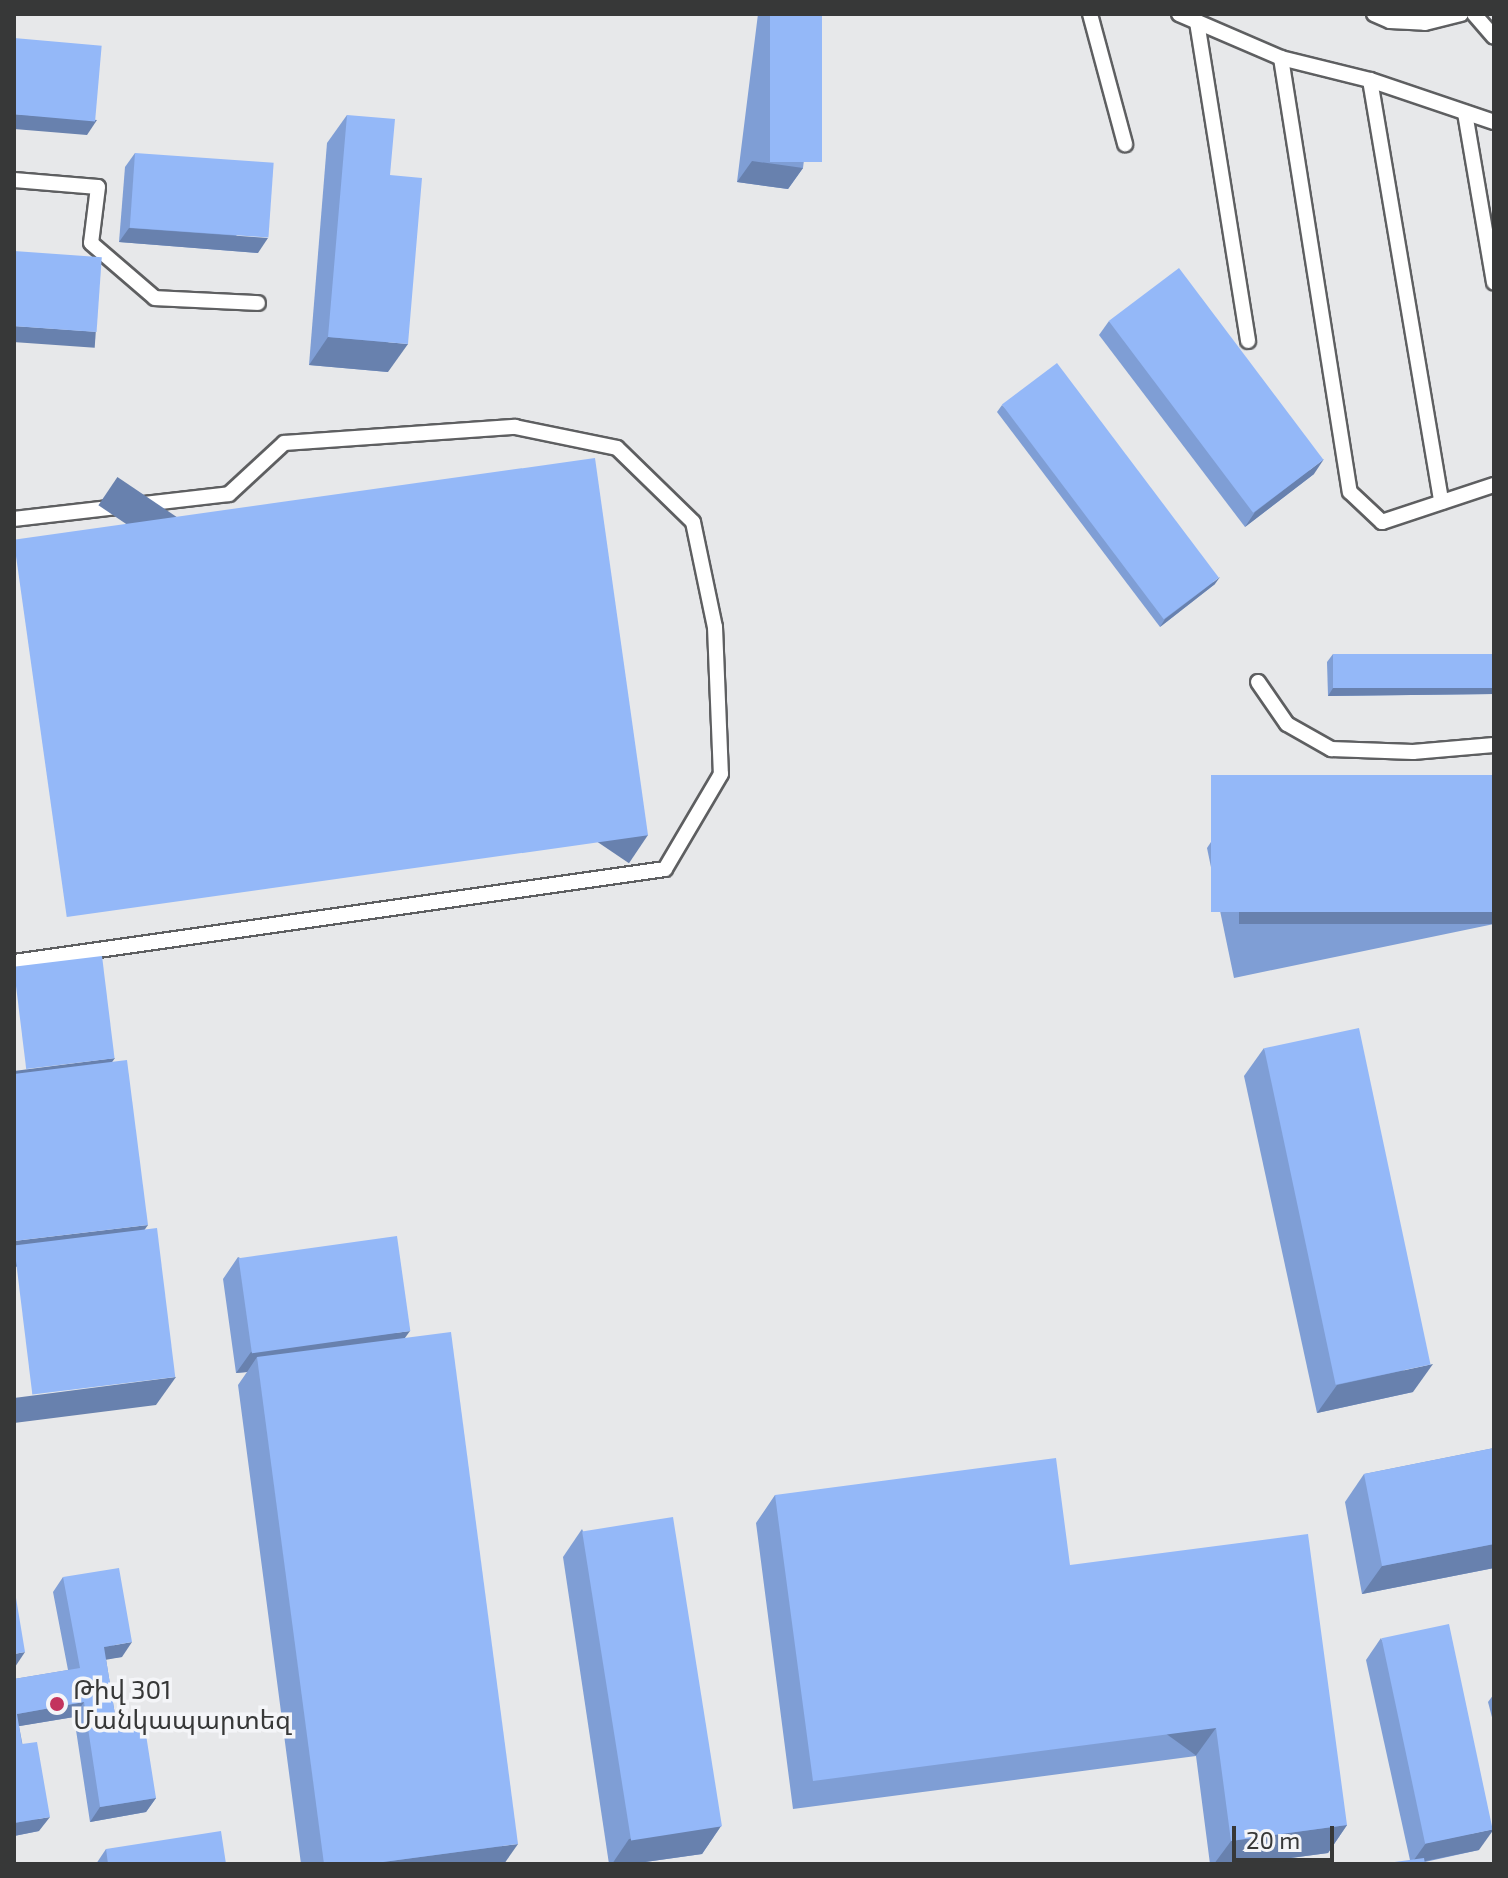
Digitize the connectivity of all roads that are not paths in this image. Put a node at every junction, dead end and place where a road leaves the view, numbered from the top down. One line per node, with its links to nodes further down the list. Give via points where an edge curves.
1 (1090, 14): 12 (lane)
2 (1179, 14): 6 (lane)
3 (1374, 14): 4 (lane, via 1390,21 1425,23)
4 (1461, 14)
5 (1474, 14): 7 (lane)
6 (1197, 22): 8 (lane); 16 (lane)
7 (1494, 37)
8 (1281, 58): 9 (lane); 18 (lane, via 1350,492 1382,522)
9 (1370, 80): 10 (lane); 18 (lane)
10 (1465, 113): 11 (lane); 14 (lane)
11 (1494, 122)
12 (1125, 144)
13 (14, 180): 15 (lane, via 98,187 91,243 155,298)
14 (1494, 283)
15 (258, 303)
16 (1248, 341)
17 (1494, 485): 18 (lane)
18 (1441, 502)
19 (14, 519): 22 (lane, via 229,494 284,443 515,427 617,448 693,522 715,627 721,774 665,869)
20 (1258, 682): 21 (lane, via 1287,724 1331,749 1413,752)
21 (1494, 745)
22 (14, 962)

